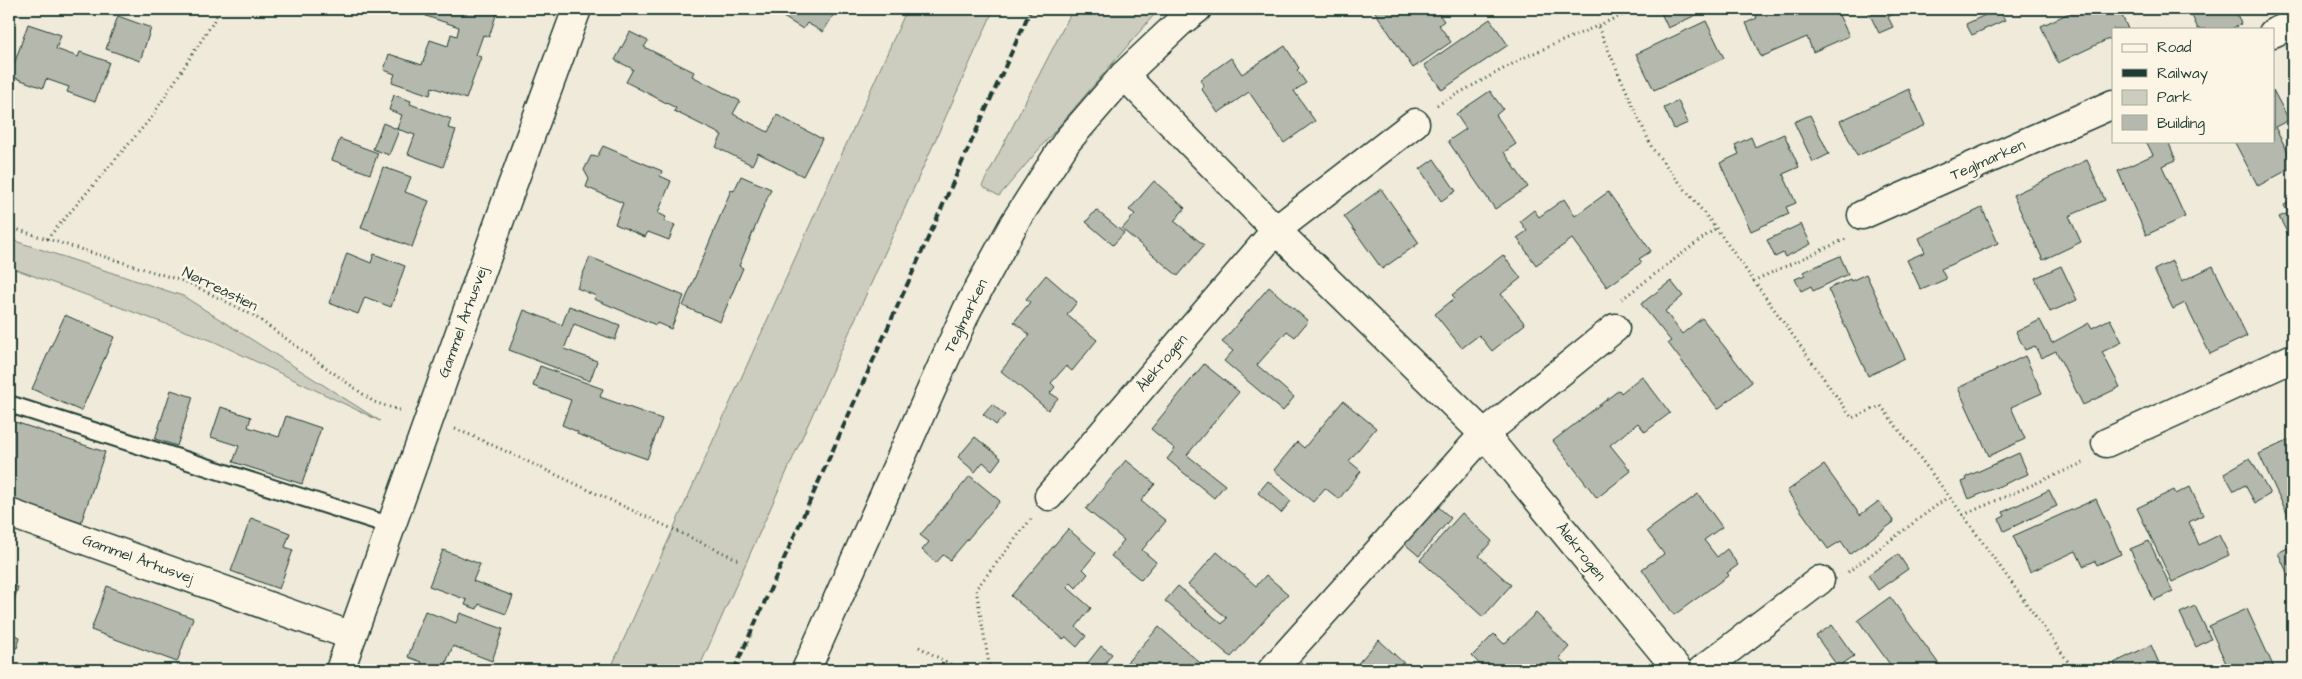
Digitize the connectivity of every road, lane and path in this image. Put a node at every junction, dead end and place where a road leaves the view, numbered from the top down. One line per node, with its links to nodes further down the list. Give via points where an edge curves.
1 (220, 9): 15 (path, via 151,118)
2 (577, 9): 28 (street, Gammel Århusvej, via 508,194)
3 (1197, 9): 8 (street, Teglmarken)
4 (1637, 9): 6 (path)
5 (2293, 24): 7 (street)
6 (1598, 27): 10 (path, via 1526,56 1423,112); 13 (path, via 1652,148)
7 (2274, 33)
8 (1124, 75): 14 (street, Ålekrogen); 34 (street, Teglmarken, via 1067,141 1015,222 967,310)
9 (2112, 104): 11 (street, Teglmarken)
10 (1415, 123): 14 (street, Ålekrogen)
11 (1862, 216): 16 (path, via 1848,238)
12 (9, 227): 15 (path, Nørreåstien)
13 (1716, 228): 16 (path); 17 (path, via 1618,302)
14 (1276, 230): 21 (street, Ålekrogen); 24 (street, Ålekrogen)
15 (47, 239): 19 (path, Nørreåstien, via 189,283 253,315)
16 (1753, 281): 25 (path, via 1852,418 1881,406)
17 (1615, 328): 21 (street)
18 (2293, 358): 23 (street)
19 (374, 402)
20 (9, 404): 28 (lane)
21 (1484, 434): 37 (street); 38 (street, Ålekrogen)
22 (473, 436): 29 (path)
23 (2106, 443): 27 (path, via 2088,460)
24 (1048, 496): 36 (path, via 976,590)
25 (1948, 497): 27 (path); 30 (path, via 1837,580)
26 (9, 513): 31 (street, Gammel Århusvej)
27 (1963, 516): 40 (path)
28 (392, 526): 31 (street, Gammel Århusvej)
29 (740, 561)
30 (1820, 580): 39 (street)
31 (352, 636): 33 (street, Gammel Århusvej)
32 (919, 647): 35 (path)
33 (340, 670)
34 (806, 670)
35 (961, 670)
36 (990, 670)
37 (1272, 670)
38 (1678, 670)
39 (1702, 670)
40 (2074, 670)

